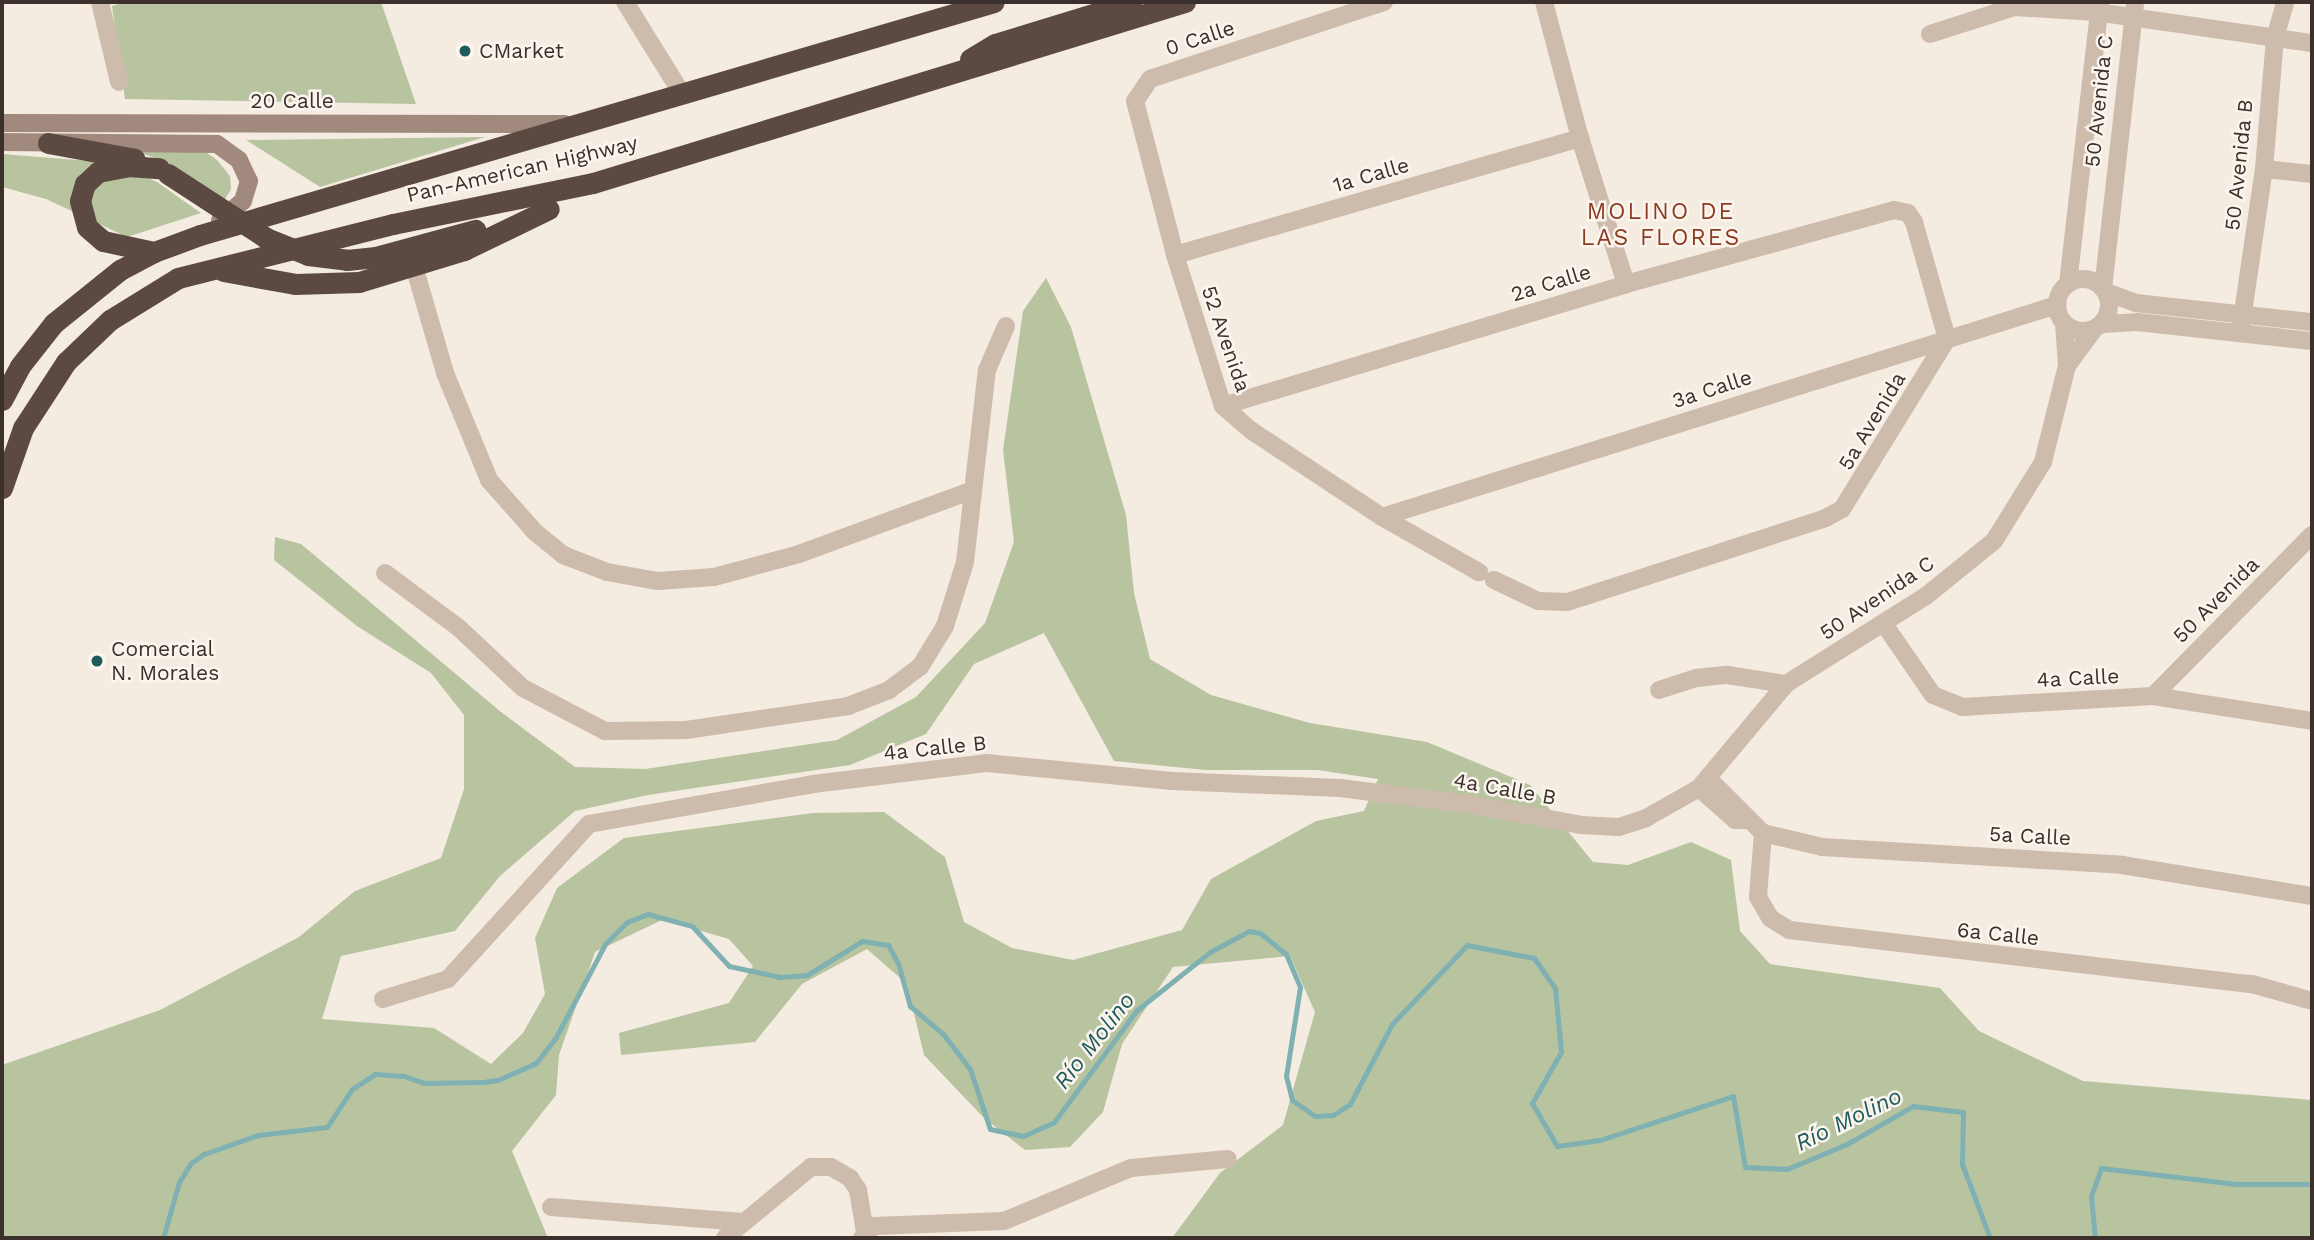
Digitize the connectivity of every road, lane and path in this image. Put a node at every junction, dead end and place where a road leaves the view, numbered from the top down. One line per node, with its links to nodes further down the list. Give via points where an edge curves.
1 (100, 2): 16 (street)
2 (625, 2): 17 (street)
3 (994, 2): 17 (highway, Pan-American Highway)
4 (1132, 2): 14 (highway, via 995,44)
5 (1185, 2): 14 (highway, Pan-American Highway)
6 (1384, 2): 15 (street, 0 Calle)
7 (1544, 2): 20 (street)
8 (2286, 2): 12 (street, 50 Avenida B)
9 (2098, 7): 10 (street); 11 (street, via 2014,7); 34 (street, 50 Avenida C)
10 (2132, 10): 12 (street); 35 (street, 50 Avenida C)
11 (1930, 34)
12 (2274, 38): 13 (street); 23 (street, 50 Avenida B)
13 (2312, 43)
14 (941, 76): 26 (highway, Pan-American Highway)
15 (1150, 79): 30 (street, 52 Avenida, via 1135,101)
16 (119, 82)
17 (682, 94): 19 (highway, Pan-American Highway)
18 (2, 123): 19 (main road, 20 Calle)
19 (582, 124): 28 (highway, Pan-American Highway)
20 (1580, 138): 30 (street, 1a Calle); 33 (street)
21 (2, 142): 22 (main road)
22 (48, 143): 24 (highway, via 109,153); 28 (main road, via 217,144 246,171 248,192)
23 (2264, 169): 25 (street); 37 (street, 50 Avenida B)
24 (164, 171): 27 (highway, bridge, via 278,244 331,259 376,257); 29 (highway, via 115,167 98,172 85,184 80,201 83,219 103,241)
25 (2312, 174)
26 (593, 183): 27 (highway); 32 (highway, Pan-American Highway, via 393,224)
27 (549, 209): 31 (highway, via 464,250)
28 (200, 235): 29 (highway, Pan-American Highway)
29 (154, 253): 46 (highway, Pan-American Highway, via 120,270 54,324 20,366)
30 (1175, 255): 47 (street, 52 Avenida)
31 (414, 266): 32 (highway, via 359,282 318,286); 49 (street, via 445,373 489,480 535,533 563,555 607,572 658,581 714,577 799,554)
32 (214, 270): 48 (highway, Pan-American Highway, via 178,278 140,299 74,353 23,428)
33 (1626, 284): 43 (street, 2a Calle, via 1894,210 1908,213 1914,222); 47 (street, 2a Calle)
34 (2068, 284): 35 (street, via 2085,279); 36 (street)
35 (2104, 291): 37 (street, via 2136,303); 41 (street, via 2109,309)
36 (2057, 305): 39 (street); 43 (street, 3a Calle)
37 (2243, 315): 38 (street); 42 (street, 50 Avenida B)
38 (2312, 322)
39 (2064, 323): 41 (street, via 2076,331); 45 (street, 50 Avenida C)
40 (1006, 326): 49 (street, via 987,370)
41 (2097, 327): 42 (street, via 2137,322); 45 (street, 50 Avenida C)
42 (2240, 333): 44 (street)
43 (1947, 339): 50 (street, 3a Calle); 53 (street, 5a Avenida, via 1852,497 1826,518 1583,598)
44 (2312, 341)
45 (2067, 366): 54 (street, 50 Avenida C, via 2043,462 2001,531 1926,596)
46 (2, 400)
47 (1223, 406): 50 (street, 52 Avenida, via 1252,431)
48 (2, 488)
49 (973, 491): 52 (street, via 965,562 945,626 920,667 889,690 848,706 686,730 616,732 593,727 523,688 459,628)
50 (1382, 517): 53 (street, 52 Avenida, via 1523,596)
51 (2312, 535): 57 (street, 50 Avenida)
52 (385, 573)
53 (1553, 603)
54 (1884, 624): 55 (street, 50 Avenida C); 57 (street, 4a Calle, via 1933,695 1962,707)
55 (1786, 684): 56 (street, via 1727,675 1696,678); 59 (street, 50 Avenida C)
56 (1659, 690)
57 (2153, 696): 58 (street, 4a Calle)
58 (2312, 721)
59 (1704, 783): 60 (street, 50 Avenida C); 61 (street, 5a Calle, via 1735,820 1748,820)
60 (1646, 818): 63 (street, 4a Calle B, via 1619,827 1581,825 1340,788 1172,781 986,763 813,784 589,824 448,979)
61 (1763, 833): 62 (street, 5a Calle, via 1822,847 2122,865); 64 (street, 6a Calle, via 1758,897 1770,918 1789,930 2252,984)
62 (2312, 896)
63 (383, 999)
64 (2312, 1002)
65 (1228, 1159): 68 (street, via 1131,1168 1004,1221 888,1224)
66 (551, 1207): 67 (street)
67 (742, 1222): 68 (street, via 811,1167 831,1167 858,1189); 69 (street)
68 (864, 1235)
69 (725, 1238)

